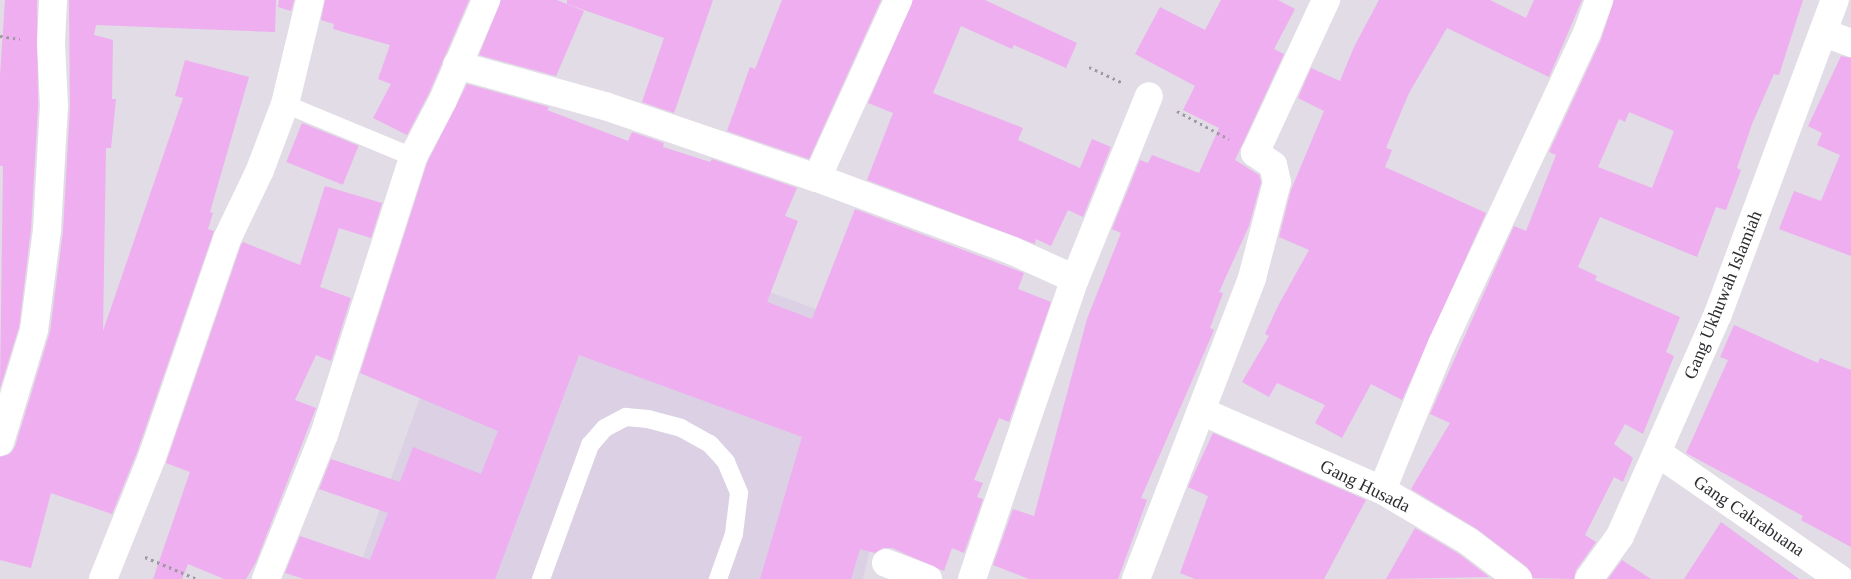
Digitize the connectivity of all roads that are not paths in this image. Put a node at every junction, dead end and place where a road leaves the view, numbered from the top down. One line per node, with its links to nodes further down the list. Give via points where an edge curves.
1 (53, 0): 17 (street, via 54,106 47,230 34,330)
2 (310, 0): 12 (street)
3 (486, 0): 10 (street)
4 (898, 0): 14 (street)
5 (1326, 0): 16 (street, via 1255,154 1273,165 1277,182 1275,194 1252,278)
6 (1598, 0): 19 (street, via 1587,33 1442,344)
7 (1835, 0): 8 (street, Gang Ukhuwah Islamiah)
8 (1824, 34): 9 (street); 18 (street, Gang Ukhuwah Islamiah, via 1718,314)
9 (1851, 44)
10 (457, 65): 13 (street); 14 (street, via 605,106)
11 (1150, 96): 15 (street)
12 (284, 104): 13 (lane); 21 (street, via 260,170 227,240 152,457)
13 (413, 157): 22 (street, via 324,435)
14 (818, 178): 15 (street)
15 (1075, 279): 26 (street)
16 (1201, 411): 19 (street, Gang Husada); 27 (street)
17 (0, 442)
18 (1658, 452): 29 (street, Gang Ukhuwah Islamiah, via 1620,536); 30 (street, Gang Cakrabuana)
19 (1382, 490): 28 (street, Gang Husada, via 1468,541)
20 (886, 563): 25 (street)
21 (103, 579)
22 (266, 579)
23 (541, 579): 24 (lane, via 590,445 605,428 626,418 648,419 681,428 710,444 726,462 739,492 734,534)
24 (718, 579)
25 (928, 579)
26 (972, 579)
27 (1136, 579)
28 (1518, 579)
29 (1590, 579)
30 (1840, 579)

